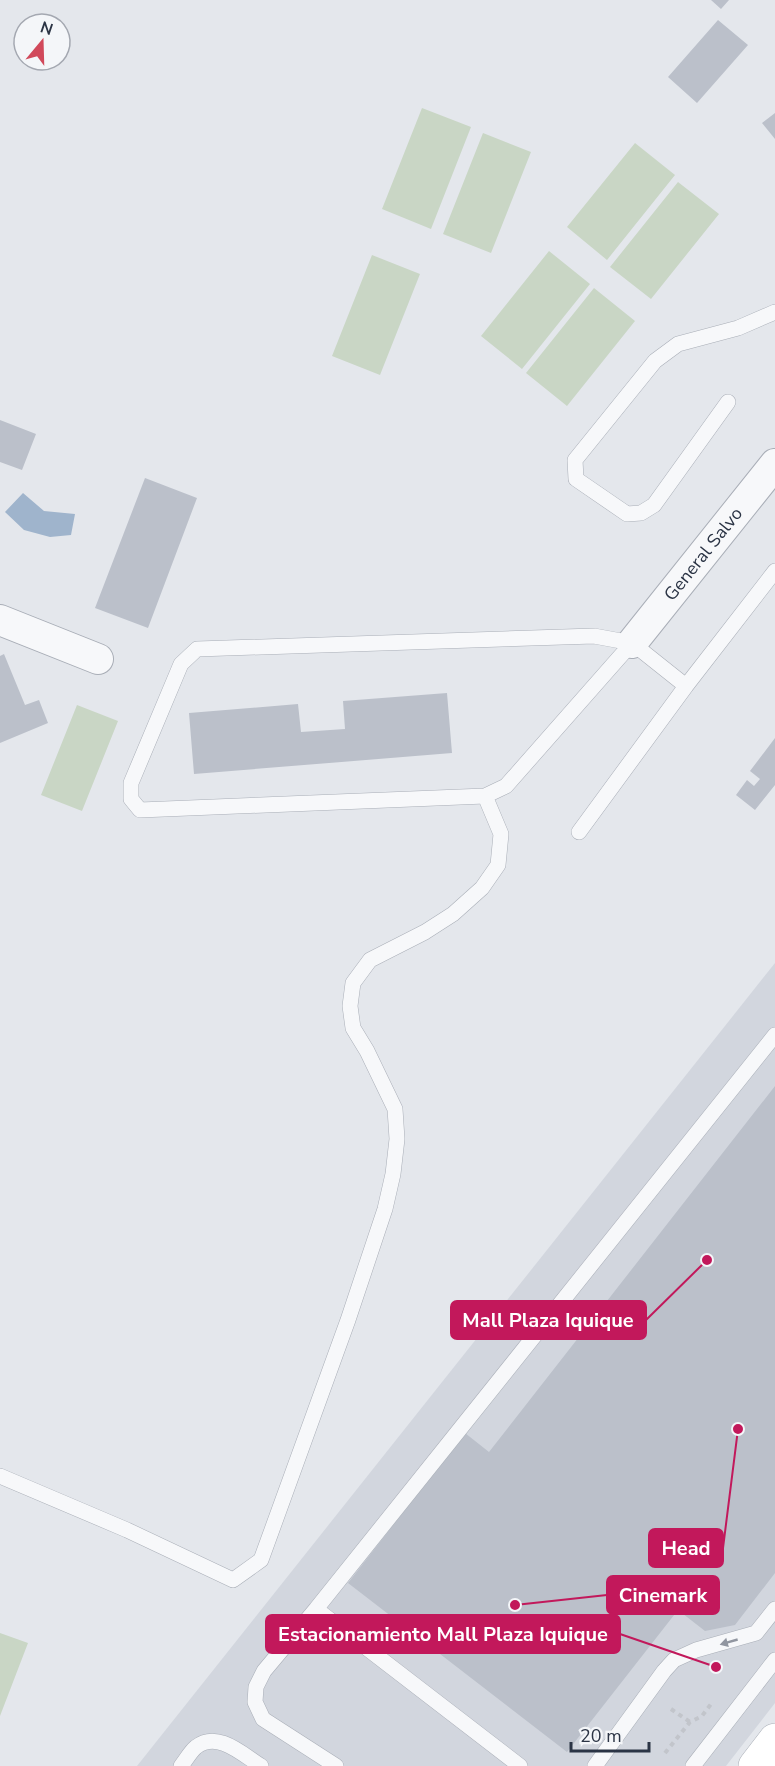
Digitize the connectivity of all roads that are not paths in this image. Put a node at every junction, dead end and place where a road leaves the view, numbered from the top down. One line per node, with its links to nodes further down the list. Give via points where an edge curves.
1 (775, 312): 2 (lane, via 738,328 678,344 656,361 575,460 576,479 627,514 654,506)
2 (728, 402)
3 (775, 464): 6 (street, General Salvo)
4 (775, 571): 8 (lane)
5 (0, 620): 7 (street)
6 (632, 643): 8 (lane); 9 (lane, via 506,786); 9 (lane, via 594,636 197,650 181,664 131,783 131,799 140,810)
7 (98, 659)
8 (686, 686): 10 (lane)
9 (485, 796): 12 (lane, via 501,834 498,865 482,888 425,932 370,960 353,982 353,1028 395,1109 393,1174 348,1320 261,1560 233,1580)
10 (579, 832)
11 (775, 1035): 13 (lane)
12 (0, 1476)
13 (316, 1609): 19 (lane, via 264,1671 256,1687 255,1702 263,1719); 20 (lane)
14 (775, 1609): 21 (lane, one-way to 21, via 756,1633 674,1660)
15 (775, 1660): 22 (lane)
16 (775, 1740): 23 (main road)
17 (181, 1766): 18 (lane, via 197,1747 210,1741 224,1743)
18 (261, 1766)
19 (336, 1766)
20 (520, 1766)
21 (595, 1766)
22 (693, 1766)
23 (755, 1766)

